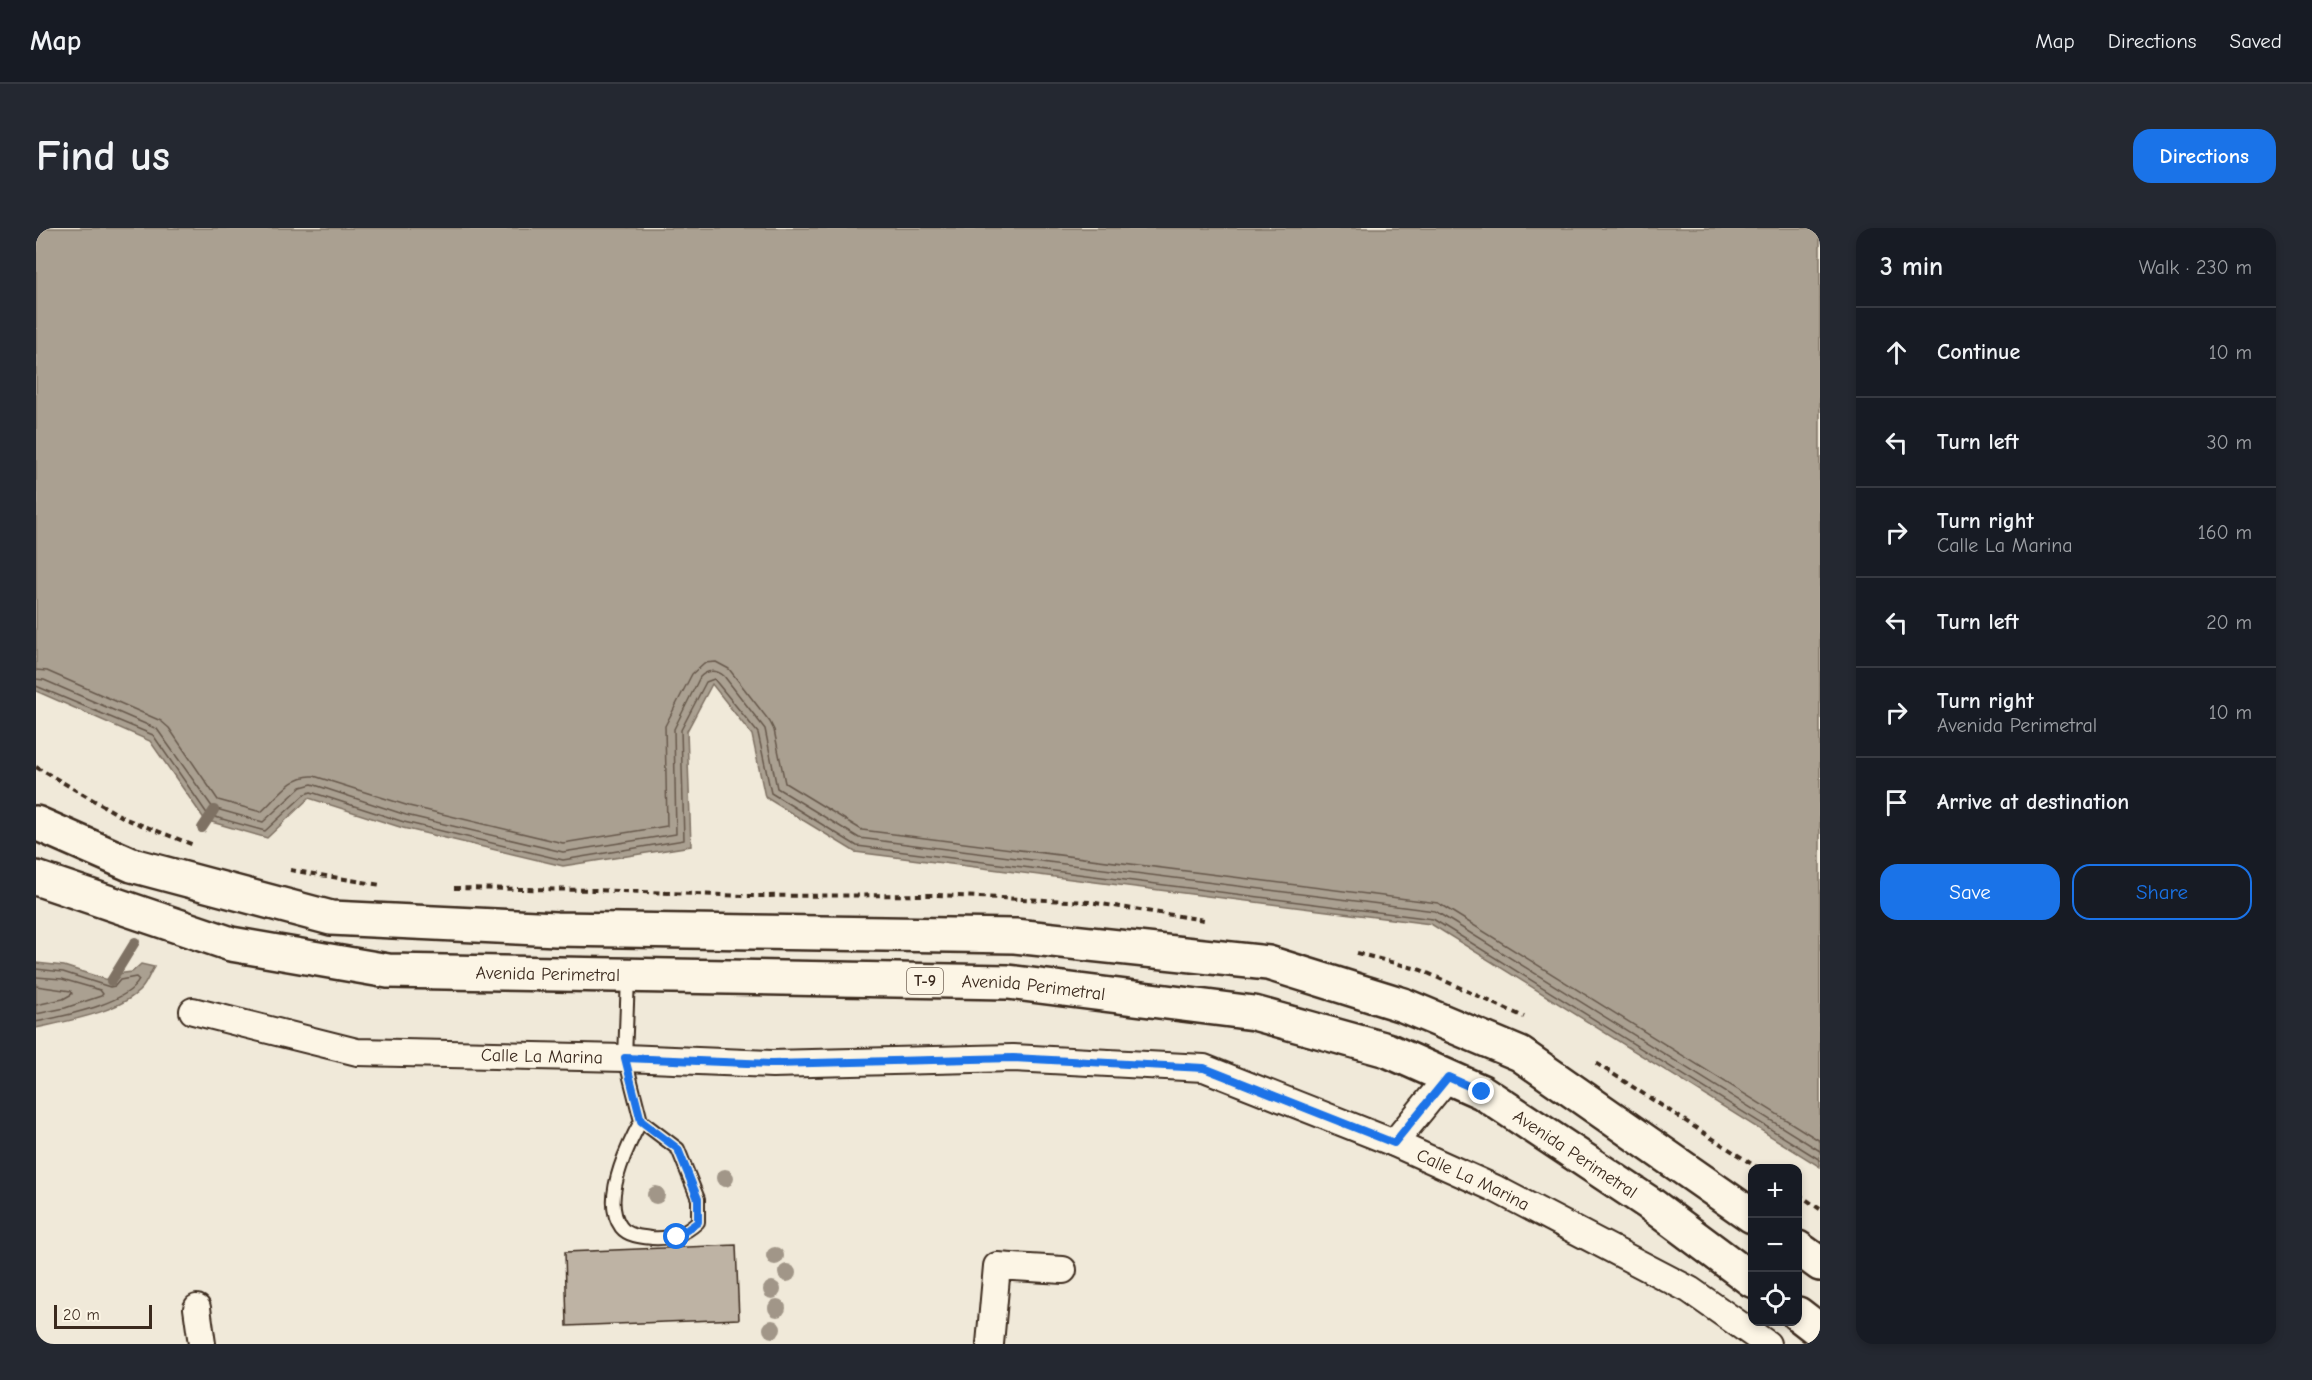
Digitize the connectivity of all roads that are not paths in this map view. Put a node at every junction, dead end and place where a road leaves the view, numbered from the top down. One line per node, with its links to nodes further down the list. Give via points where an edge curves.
1 (36, 823): 9 (main road, via 132,865 331,918 556,929 1016,936 1268,963 1403,1005 1520,1054)
2 (36, 878): 3 (main road, Avenida Perimetral / T-9, via 231,944 388,971)
3 (628, 976): 5 (lane); 6 (main road, Avenida Perimetral / T-9, via 1008,982 1254,1013 1387,1050)
4 (193, 1011): 5 (street, Calle La Marina, via 357,1052)
5 (625, 1058): 7 (lane); 8 (street, Calle La Marina, via 772,1064 1013,1058 1204,1068)
6 (1448, 1077): 8 (street); 13 (main road, Avenida Perimetral / T-9, via 1482,1092 1639,1196)
7 (641, 1121): 7 (lane, via 616,1182 616,1215 622,1229 637,1236 677,1237 698,1222 698,1199 678,1149)
8 (1394, 1143): 19 (street, Calle La Marina, via 1494,1188 1690,1290)
9 (1748, 1213)
10 (1802, 1251): 11 (main road)
11 (1820, 1264)
12 (1064, 1270): 18 (street, via 997,1266)
13 (1748, 1277)
14 (197, 1308): 17 (street)
15 (1802, 1318): 16 (main road)
16 (1820, 1331)
17 (202, 1344)
18 (990, 1344)
19 (1767, 1344)

